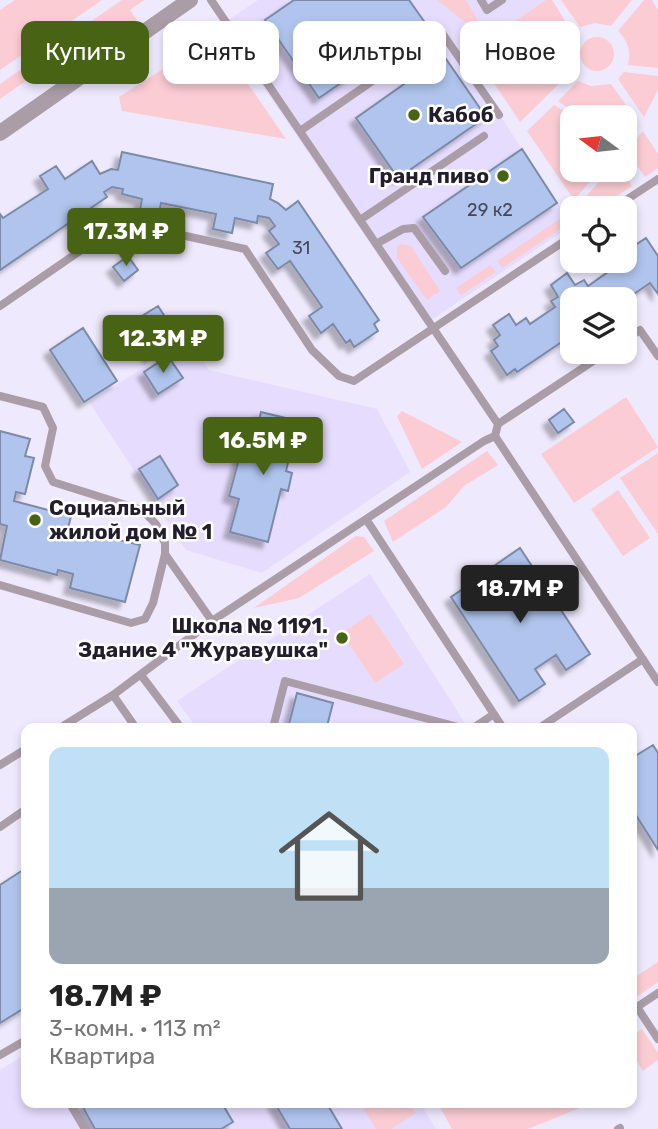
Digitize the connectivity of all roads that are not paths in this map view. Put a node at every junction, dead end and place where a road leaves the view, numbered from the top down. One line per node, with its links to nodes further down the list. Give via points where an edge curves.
1 (190, 0): 7 (street)
2 (211, 0): 6 (lane)
3 (481, 0): 4 (lane, via 487,9)
4 (502, 0)
5 (499, 115): 6 (lane, via 442,33)
6 (300, 131): 11 (lane)
7 (0, 133)
8 (484, 136): 11 (lane)
9 (658, 179): 10 (lane)
10 (632, 196)
11 (360, 220): 12 (lane)
12 (376, 244): 14 (lane, via 403,229 414,229); 16 (lane)
13 (560, 244): 16 (lane)
14 (445, 271)
15 (0, 306): 16 (lane, via 122,222 245,249 312,350 339,376 355,381)
16 (433, 328): 21 (lane)
17 (637, 332): 18 (lane, via 640,330)
18 (658, 356)
19 (589, 364): 21 (lane)
20 (0, 396): 24 (lane, via 43,407 53,428 45,466 53,482 142,509 156,524)
21 (498, 424): 22 (lane)
22 (495, 436): 23 (lane); 27 (lane)
23 (366, 519): 26 (lane); 31 (lane)
24 (165, 554): 25 (lane, via 153,603 145,619 131,623); 26 (lane)
25 (0, 585)
26 (212, 621): 28 (lane)
27 (643, 659): 29 (lane); 39 (lane)
28 (141, 675): 30 (lane); 34 (lane)
29 (658, 682)
30 (113, 695): 32 (lane); 33 (lane)
31 (494, 714): 37 (lane); 38 (lane)
32 (68, 723)
33 (133, 723)
34 (177, 723)
35 (274, 723): 36 (lane, via 285,681)
36 (443, 723)
37 (480, 723)
38 (500, 723)
39 (547, 723)
40 (21, 752): 41 (lane)
41 (0, 765)
42 (21, 812): 43 (lane)
43 (0, 827)
44 (658, 993): 45 (lane, via 637,1007)
45 (658, 1039)
46 (21, 1043): 47 (lane)
47 (0, 1055)
48 (73, 1108): 49 (lane)
49 (85, 1129)

